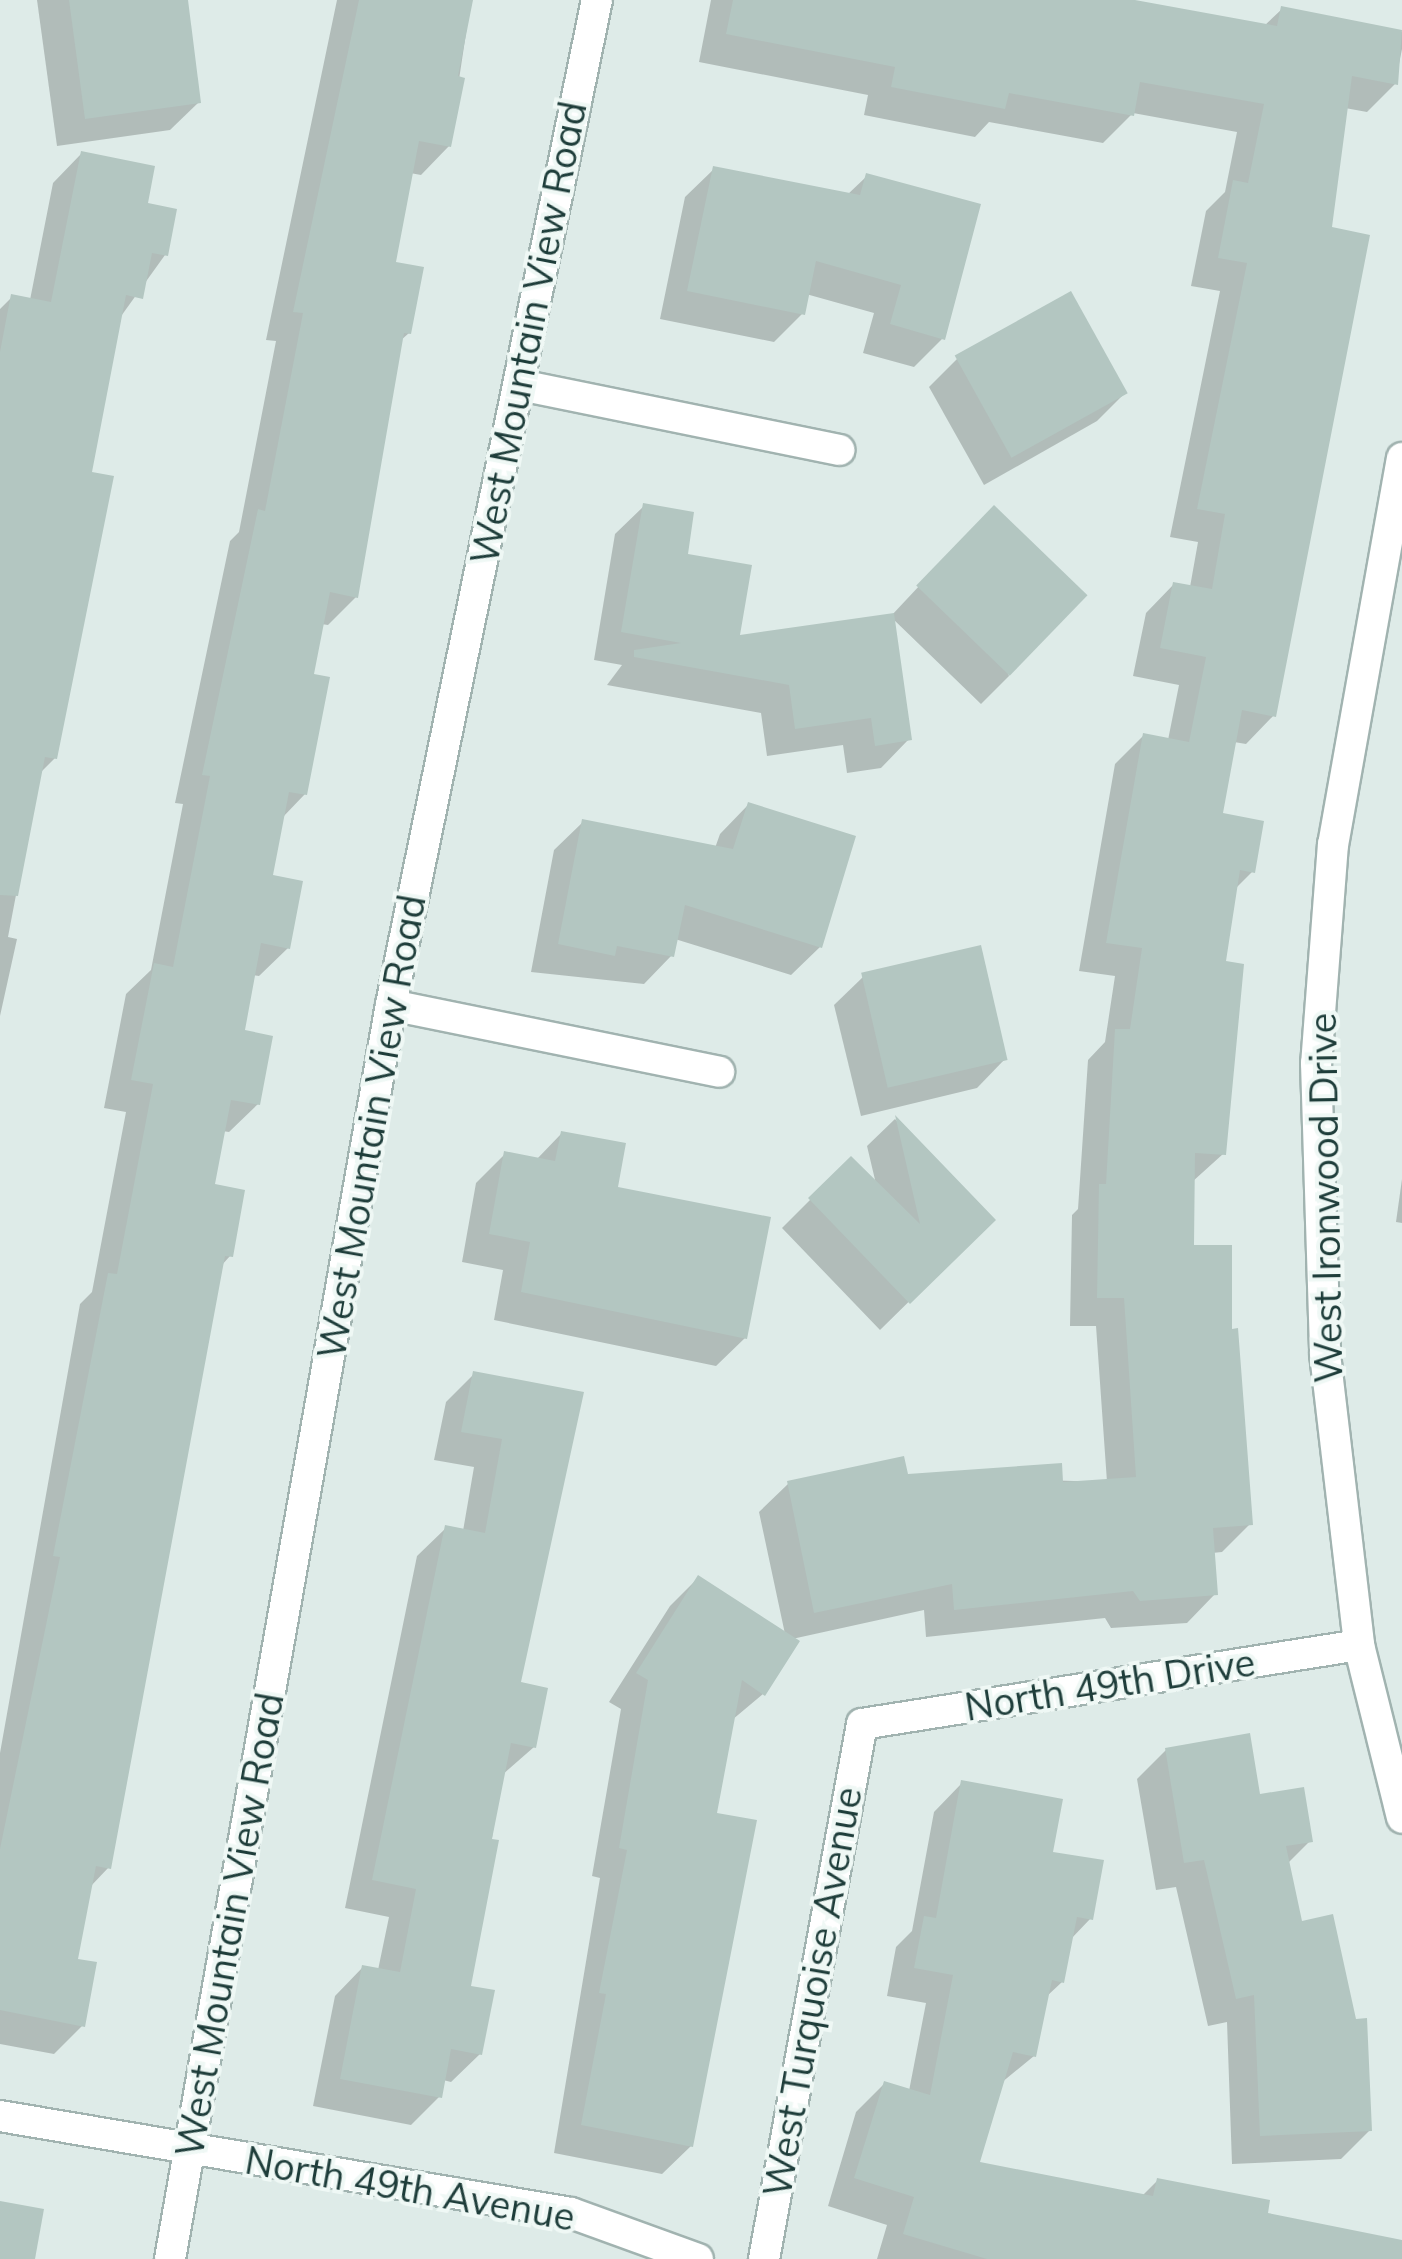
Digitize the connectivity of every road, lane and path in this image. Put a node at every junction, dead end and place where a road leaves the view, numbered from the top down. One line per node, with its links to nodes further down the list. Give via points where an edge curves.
1 (597, 0): 2 (street, West Mountain View Road)
2 (520, 385): 3 (street); 6 (street, West Mountain View Road)
3 (839, 450)
4 (1402, 458): 5 (street, West Ironwood Drive)
5 (1395, 528): 8 (street, West Ironwood Drive, via 1333,844 1316,1063 1325,1354)
6 (391, 1005): 7 (street); 12 (street, West Mountain View Road)
7 (719, 1072)
8 (1358, 1645): 9 (street, North 49th Drive); 10 (street, West Ironwood Drive)
9 (862, 1724): 15 (street, West Turquoise Avenue)
10 (1402, 1818)
11 (0, 2116): 12 (street, North 49th Avenue)
12 (190, 2152): 13 (street, West Mountain View Road); 14 (street, North 49th Avenue, via 572,2213)
13 (170, 2259)
14 (698, 2259)
15 (764, 2259)

